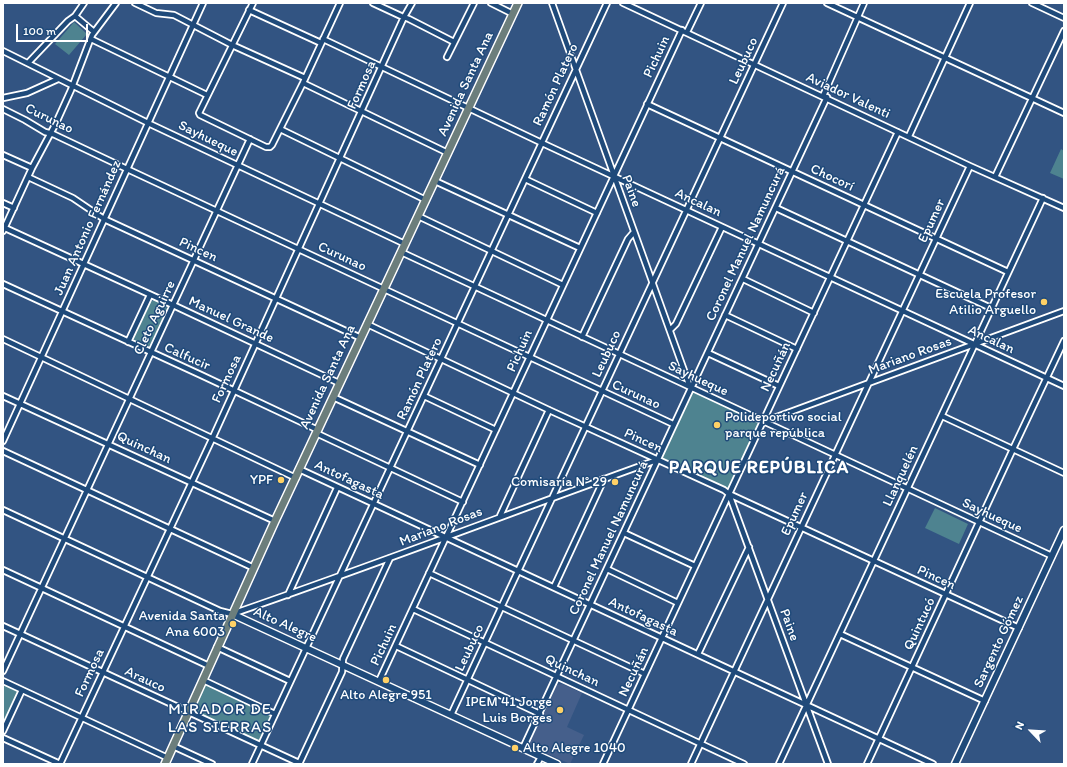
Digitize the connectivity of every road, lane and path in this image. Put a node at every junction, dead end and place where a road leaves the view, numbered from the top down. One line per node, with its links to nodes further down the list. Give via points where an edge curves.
1 (84, 3): 23 (street)
2 (116, 3): 30 (street)
3 (135, 3): 27 (street, via 156,13 174,15)
4 (203, 3): 27 (street, Juan Antonio Fernández)
5 (253, 3): 21 (street)
6 (373, 3): 24 (street)
7 (412, 3): 24 (street, Formosa)
8 (474, 3): 33 (street)
9 (491, 3): 22 (street)
10 (518, 3): 22 (main road, Avenida Santa Ana)
11 (552, 3): 41 (street, Paine)
12 (607, 3): 41 (street, Ramón Platero)
13 (623, 3): 28 (street, Aviador Valenti)
14 (701, 3): 28 (street, Pichuin)
15 (783, 3): 39 (street, Leubuco)
16 (826, 3): 25 (street)
17 (864, 3): 25 (street, Coronel Manuel Namuncurá)
18 (970, 3): 37 (street)
19 (1032, 3): 26 (street)
20 (338, 4): 32 (street)
21 (250, 10): 32 (street, Ancalan); 34 (street)
22 (513, 14): 52 (main road, Avenida Santa Ana)
23 (75, 16): 30 (street); 38 (street)
24 (404, 17): 33 (street); 40 (street, Formosa)
25 (857, 17): 37 (street); 48 (street, Coronel Manuel Namuncurá)
26 (1064, 18)
27 (193, 24): 34 (street); 42 (street, Juan Antonio Fernández)
28 (685, 31): 39 (street, Aviador Valenti); 51 (street, Pichuin)
29 (1064, 31): 50 (street)
30 (94, 32): 31 (street)
31 (91, 39): 42 (street); 46 (street)
32 (322, 41): 40 (street, Ancalan); 43 (street)
33 (454, 42): 36 (street)
34 (232, 45): 43 (street); 47 (street)
35 (3, 51): 38 (street, Sayhueque)
36 (447, 57)
37 (945, 58): 50 (street); 60 (street)
38 (28, 64): 44 (street, Sayhueque)
39 (755, 64): 48 (street, Aviador Valenti); 61 (street, Leubuco)
40 (382, 66): 52 (street, Ancalan); 54 (street, Formosa)
41 (575, 70): 63 (street, Ramón Platero); 72 (street, Paine)
42 (169, 78): 47 (street); 56 (street, Juan Antonio Fernández)
43 (305, 78): 45 (street)
44 (58, 79): 46 (street, Sayhueque); 49 (street, via 27,93)
45 (303, 83): 54 (street); 57 (street)
46 (73, 86): 56 (street, Sayhueque); 59 (street)
47 (207, 95): 62 (street, via 199,111 200,115)
48 (825, 97): 58 (street, Aviador Valenti); 71 (street, Coronel Manuel Namuncurá)
49 (3, 98)
50 (1031, 98): 55 (street); 74 (street)
51 (647, 104): 61 (street, Chocorí); 72 (street, Pichuin)
52 (469, 108): 63 (street, Ancalan); 64 (main road, Avenida Santa Ana)
53 (3, 109): 59 (street, Curunao)
54 (362, 112): 64 (street); 66 (street, Formosa)
55 (1064, 113)
56 (148, 123): 67 (street, Sayhueque); 70 (street, Juan Antonio Fernández)
57 (280, 129): 62 (street, via 270,147); 66 (street)
58 (898, 132): 60 (street, Aviador Valenti); 81 (street, Necuñán)
59 (50, 134): 69 (street); 70 (street, Curunao)
60 (909, 136): 68 (street, Aviador Valenti)
61 (720, 138): 71 (street, Chocorí); 85 (street, Leubuco)
62 (250, 139): 67 (street, Cleto Aguirre)
63 (542, 143): 72 (street, Ancalan); 75 (street, Ramón Platero)
64 (448, 153): 76 (main road, Avenida Santa Ana)
65 (3, 155): 69 (street)
66 (340, 158): 78 (street); 80 (street, Formosa)
67 (238, 166): 80 (street, Sayhueque); 86 (street, Cleto Aguirre)
68 (970, 166): 74 (street, Aviador Valenti); 94 (street, Epumer)
69 (32, 168): 73 (street)
70 (127, 169): 86 (street, Curunao); 90 (street, Juan Antonio Fernández)
71 (792, 171): 81 (street, Chocorí); 83 (street, Coronel Manuel Namuncurá)
72 (614, 176): 85 (street, Ancalan); 87 (street, Pichuin); 93 (street, Paine)
73 (28, 177): 82 (street); 90 (street, Pincen, via 73,198)
74 (995, 177): 77 (street, Aviador Valenti)
75 (526, 179): 87 (street); 89 (street, Ramón Platero)
76 (435, 181): 78 (main road, Avenida Santa Ana); 89 (street)
77 (1043, 198): 84 (street, Aviador Valenti); 104 (street, Llanquelén)
78 (426, 200): 88 (main road, Avenida Santa Ana)
79 (3, 203): 82 (street)
80 (319, 203): 96 (street, Sayhueque); 99 (street, Formosa)
81 (864, 205): 94 (street, Chocorí); 95 (street, Necuñán)
82 (14, 208): 92 (street)
83 (776, 208): 95 (street); 97 (street, Coronel Manuel Namuncurá)
84 (1064, 208)
85 (686, 210): 91 (street, Ancalan); 108 (street, Leubuco)
86 (217, 211): 99 (street, Curunao); 102 (street, Cleto Aguirre)
87 (597, 213): 98 (street, Pichuin)
88 (418, 216): 96 (main road, Avenida Santa Ana); 100 (street)
89 (508, 216): 98 (street); 100 (street, Ramón Platero)
90 (104, 219): 102 (street, Pincen); 103 (street, Juan Antonio Fernández)
91 (722, 227): 97 (street, Ancalan); 125 (street, via 676,324)
92 (4, 229): 103 (street, Manuel Grande)
93 (634, 232): 108 (street, Paine); 126 (street, via 628,239)
94 (936, 239): 104 (street, Chocorí); 105 (street, Epumer)
95 (847, 241): 105 (street); 106 (street, Necuñán)
96 (405, 244): 101 (main road, Avenida Santa Ana)
97 (758, 244): 106 (street, Ancalan); 107 (street, Coronel Manuel Namuncurá)
98 (580, 248): 110 (street, Pichuin)
99 (299, 249): 112 (street, Curunao); 114 (street, Formosa)
100 (491, 251): 110 (street); 111 (street, Ramón Platero)
101 (401, 252): 111 (street, Sayhueque); 112 (main road, Avenida Santa Ana)
102 (194, 260): 114 (street, Pincen); 115 (street, Cleto Aguirre)
103 (83, 264): 113 (street, Manuel Grande); 117 (street, Juan Antonio Fernández)
104 (1008, 272): 116 (street, Llanquelén)
105 (919, 274): 116 (street); 118 (street, Epumer)
106 (830, 277): 118 (street, Ancalan); 120 (street, Necuñán)
107 (743, 279): 120 (street); 121 (street, Coronel Manuel Namuncurá)
108 (653, 283): 125 (street, Paine); 136 (street, Leubuco)
109 (3, 284): 117 (street, Calfucir)
110 (563, 285): 122 (street, Pichuin)
111 (475, 287): 122 (street, Sayhueque); 123 (street, Ramón Platero)
112 (383, 289): 123 (street, Curunao); 124 (main road, Avenida Santa Ana)
113 (150, 295): 115 (street, Manuel Grande); 130 (street)
114 (276, 298): 127 (street, Pincen); 131 (street, Formosa)
115 (173, 305): 131 (street, Manuel Grande); 134 (street, Cleto Aguirre)
116 (991, 308): 132 (street, Llanquelén)
117 (63, 311): 130 (street, Calfucir); 137 (street, Juan Antonio Fernández)
118 (903, 311): 132 (street, Ancalan); 142 (street, Epumer)
119 (1064, 311): 132 (street, Mariano Rosas)
120 (814, 313): 133 (street, Necuñán)
121 (726, 315): 133 (street); 135 (street, Coronel Manuel Namuncurá)
122 (546, 320): 126 (street, Sayhueque); 138 (street, Pichuin)
123 (458, 323): 138 (street, Curunao); 139 (street, Ramón Platero)
124 (367, 324): 127 (main road, Avenida Santa Ana); 139 (street, Pincen)
125 (670, 330): 145 (street, Paine)
126 (582, 337): 136 (street, Sayhueque)
127 (361, 338): 141 (main road, Avenida Santa Ana)
128 (3, 339): 137 (street, Antofagasta)
129 (1064, 341): 140 (street, Quintucó)
130 (128, 342): 134 (street, Calfucir)
131 (255, 344): 141 (street, Manuel Grande); 146 (street, Formosa)
132 (974, 345): 140 (street, Ancalan); 142 (street, Mariano Rosas); 155 (street, Llanquelén)
133 (797, 349): 143 (street, Necuñán)
134 (151, 353): 146 (street, Calfucir); 152 (street, Cleto Aguirre)
135 (708, 353): 143 (street); 145 (street, Coronel Manuel Namuncurá, via 695,382)
136 (619, 354): 145 (street, Sayhueque); 147 (street, Leubuco)
137 (42, 357): 152 (street, Antofagasta); 153 (street, Juan Antonio Fernández)
138 (530, 357): 147 (street, Curunao); 148 (street, Pichuin)
139 (441, 360): 148 (street, Pincen); 150 (street, Ramón Platero)
140 (1047, 378): 144 (street, Ancalan); 165 (street, Quintucó)
141 (339, 383): 151 (main road, Avenida Santa Ana)
142 (869, 383): 156 (street, Mariano Rosas); 167 (street, Epumer)
143 (779, 386): 156 (street, Necuñán)
144 (1064, 386)
145 (690, 387): 156 (street, Sayhueque); 157 (street, Coronel Manuel Namuncurá)
146 (234, 391): 160 (street, Calfucir); 162 (street, Formosa)
147 (602, 391): 157 (street, Curunao); 158 (street, Leubuco)
148 (513, 393): 154 (street, Pincen); 159 (street, Pichuin)
149 (3, 396): 153 (street, Quinchan)
150 (424, 396): 159 (street); 161 (street, Ramón Platero)
151 (333, 397): 160 (main road, Avenida Santa Ana); 161 (street)
152 (130, 399): 162 (street, Antofagasta); 164 (street, Cleto Aguirre)
153 (21, 404): 163 (street, Juan Antonio Fernández); 164 (street, Quinchan)
154 (549, 410): 158 (street, Pincen); 184 (street)
155 (942, 416): 165 (street); 177 (street, Llanquelén)
156 (763, 422): 167 (street, Sayhueque); 179 (street, Necuñán)
157 (673, 424): 168 (street, Coronel Manuel Namuncurá)
158 (586, 427): 168 (street, Pincen); 180 (street, Leubuco)
159 (496, 430): 169 (street, Pichuin)
160 (317, 431): 170 (street, Calfucir); 171 (main road, Avenida Santa Ana)
161 (407, 431): 169 (street); 170 (street, Ramón Platero)
162 (212, 437): 173 (street, Antofagasta); 175 (street, Formosa)
163 (3, 441)
164 (109, 444): 175 (street, Quinchan); 178 (street, Cleto Aguirre)
165 (1013, 449): 172 (street); 186 (street, Quintucó)
166 (3, 451): 178 (street)
167 (835, 456): 177 (street, Sayhueque); 187 (street, Epumer)
168 (657, 460): 174 (street, Mariano Rosas); 179 (street, Pincen); 190 (street, Coronel Manuel Namuncurá)
169 (480, 465): 181 (street, Pichuin)
170 (390, 468): 181 (street, Calfucir); 182 (street, Ramón Platero)
171 (299, 469): 173 (main road, Avenida Santa Ana); 176 (street, Antofagasta)
172 (1064, 473)
173 (296, 478): 185 (main road, Avenida Santa Ana)
174 (604, 479): 180 (street, Mariano Rosas); 205 (street)
175 (191, 482): 185 (street, Quinchan); 188 (street, Formosa)
176 (337, 488): 182 (street, Antofagasta); 207 (street)
177 (908, 489): 186 (street, Sayhueque); 196 (street, Llanquelén)
178 (88, 490): 188 (street); 192 (street, Cleto Aguirre)
179 (729, 494): 187 (street, Pincen); 193 (street, Paine); 197 (street, Necuñán)
180 (552, 499): 184 (street, Mariano Rosas); 201 (street, Leubuco)
181 (463, 502): 191 (street, Pichuin)
182 (373, 504): 191 (street, Antofagasta); 204 (street, Ramón Platero)
183 (3, 510): 192 (street, Alto Alegre)
184 (500, 516): 191 (street, Mariano Rosas)
185 (275, 521): 198 (main road, Avenida Santa Ana)
186 (979, 522): 194 (street, Sayhueque); 208 (street, Quintucó)
187 (801, 527): 196 (street, Pincen); 209 (street, Epumer)
188 (170, 528): 198 (street); 203 (street, Formosa)
189 (1064, 530): 194 (main road, Sargento Gómez)
190 (624, 533): 197 (street); 199 (street, Coronel Manuel Namuncurá)
191 (445, 538): 195 (street, Mariano Rosas); 201 (street, Antofagasta); 202 (street, Pichuin)
192 (65, 539): 203 (street, Alto Alegre); 206 (street, Cleto Aguirre)
193 (748, 547): 209 (street, Paine); 226 (street)
194 (1052, 556): 217 (main road, Sargento Gómez)
195 (390, 558): 204 (street, Mariano Rosas); 227 (street, via 343,659)
196 (874, 561): 208 (street, Pincen); 219 (street, Llanquelén)
197 (695, 566): 210 (street, Necuñán)
198 (254, 568): 214 (main road, Avenida Santa Ana)
199 (607, 569): 210 (street); 211 (street, Coronel Manuel Namuncurá)
200 (3, 570): 206 (street)
201 (518, 571): 205 (street, Antofagasta); 212 (street, Leubuco)
202 (429, 573): 212 (street); 213 (street, Pichuin)
203 (147, 577): 214 (street, Alto Alegre, via 220,611); 216 (street, Formosa)
204 (340, 577): 207 (street, Mariano Rosas); 225 (street, Ramón Platero)
205 (554, 587): 211 (street, Antofagasta)
206 (42, 588): 216 (street); 218 (street, Cleto Aguirre)
207 (288, 595): 214 (street, Mariano Rosas)
208 (945, 595): 217 (street, Pincen); 229 (street, Quintucó)
209 (768, 599): 232 (street, Epumer); 242 (street, Paine)
210 (678, 603): 220 (street, Necuñán)
211 (591, 605): 220 (street, Antofagasta); 221 (street, Coronel Manuel Namuncurá)
212 (501, 607): 221 (street); 222 (street, Leubuco)
213 (413, 609): 222 (street, Quinchan); 223 (street, Pichuin)
214 (232, 614): 224 (main road, Avenida Santa Ana); 225 (main road, Alto Alegre)
215 (3, 626): 218 (street, Arauco)
216 (125, 626): 228 (street); 231 (street, Formosa)
217 (1019, 628): 241 (main road, Sargento Gómez)
218 (20, 634): 230 (street, Cleto Aguirre); 231 (street, Arauco)
219 (840, 634): 229 (street); 242 (street, Llanquelén)
220 (662, 638): 226 (street, Antofagasta); 233 (street, Necuñán)
221 (574, 641): 233 (street); 234 (street, Coronel Manuel Namuncurá)
222 (485, 643): 234 (street, Quinchan); 235 (street, Leubuco)
223 (396, 646): 235 (street); 239 (street, Pichuin)
224 (217, 648): 228 (main road, Avenida Santa Ana); 238 (street)
225 (306, 648): 227 (main road, Alto Alegre); 238 (street, Ramón Platero)
226 (698, 654): 232 (street, Antofagasta)
227 (343, 665): 239 (main road, Alto Alegre); 261 (street)
228 (209, 666): 236 (main road, Avenida Santa Ana)
229 (912, 667): 241 (street); 251 (street, Quintucó)
230 (3, 671)
231 (102, 672): 244 (street, Arauco); 248 (street, Formosa)
232 (734, 672): 242 (street, Antofagasta); 252 (street, Epumer)
233 (645, 674): 243 (street, Necuñán)
234 (557, 677): 243 (street, Quinchan); 246 (street, Coronel Manuel Namuncurá)
235 (467, 679): 246 (street); 247 (street, Leubuco)
236 (203, 680): 244 (main road, Avenida Santa Ana); 245 (street)
237 (3, 681): 240 (street)
238 (290, 681): 245 (street, Ramón Platero)
239 (379, 681): 247 (main road, Alto Alegre)
240 (22, 690): 248 (street); 249 (street)
241 (984, 701): 271 (main road, Sargento Gómez)
242 (806, 705): 251 (street, Antofagasta); 267 (street, Llanquelén); 268 (street, Paine)
243 (629, 710): 252 (street, Quinchan); 264 (street, Necuñán)
244 (189, 712): 253 (street, Arauco); 254 (main road, Avenida Santa Ana)
245 (275, 714): 253 (street, Ramón Platero)
246 (540, 714): 255 (street, Coronel Manuel Namuncurá)
247 (451, 715): 255 (main road, Alto Alegre)
248 (81, 717): 257 (street); 258 (street, Formosa)
249 (3, 731)
250 (3, 738): 258 (street)
251 (878, 739): 269 (street, Quintucó); 270 (street, Antofagasta)
252 (700, 743): 265 (street, Epumer); 266 (street, Quinchan)
253 (261, 745): 260 (street, Ramón Platero); 261 (street, Arauco)
254 (173, 746): 257 (main road, Avenida Santa Ana); 259 (street)
255 (523, 748): 256 (main road, Alto Alegre)
256 (541, 757): 262 (street); 263 (main road, Alto Alegre)
257 (166, 761)
258 (60, 764)
259 (212, 764)
260 (252, 764)
261 (299, 764)
262 (537, 764)
263 (556, 764)
264 (603, 764)
265 (691, 764)
266 (744, 764)
267 (779, 764)
268 (828, 764)
269 (867, 764)
270 (933, 764)
271 (955, 764)

